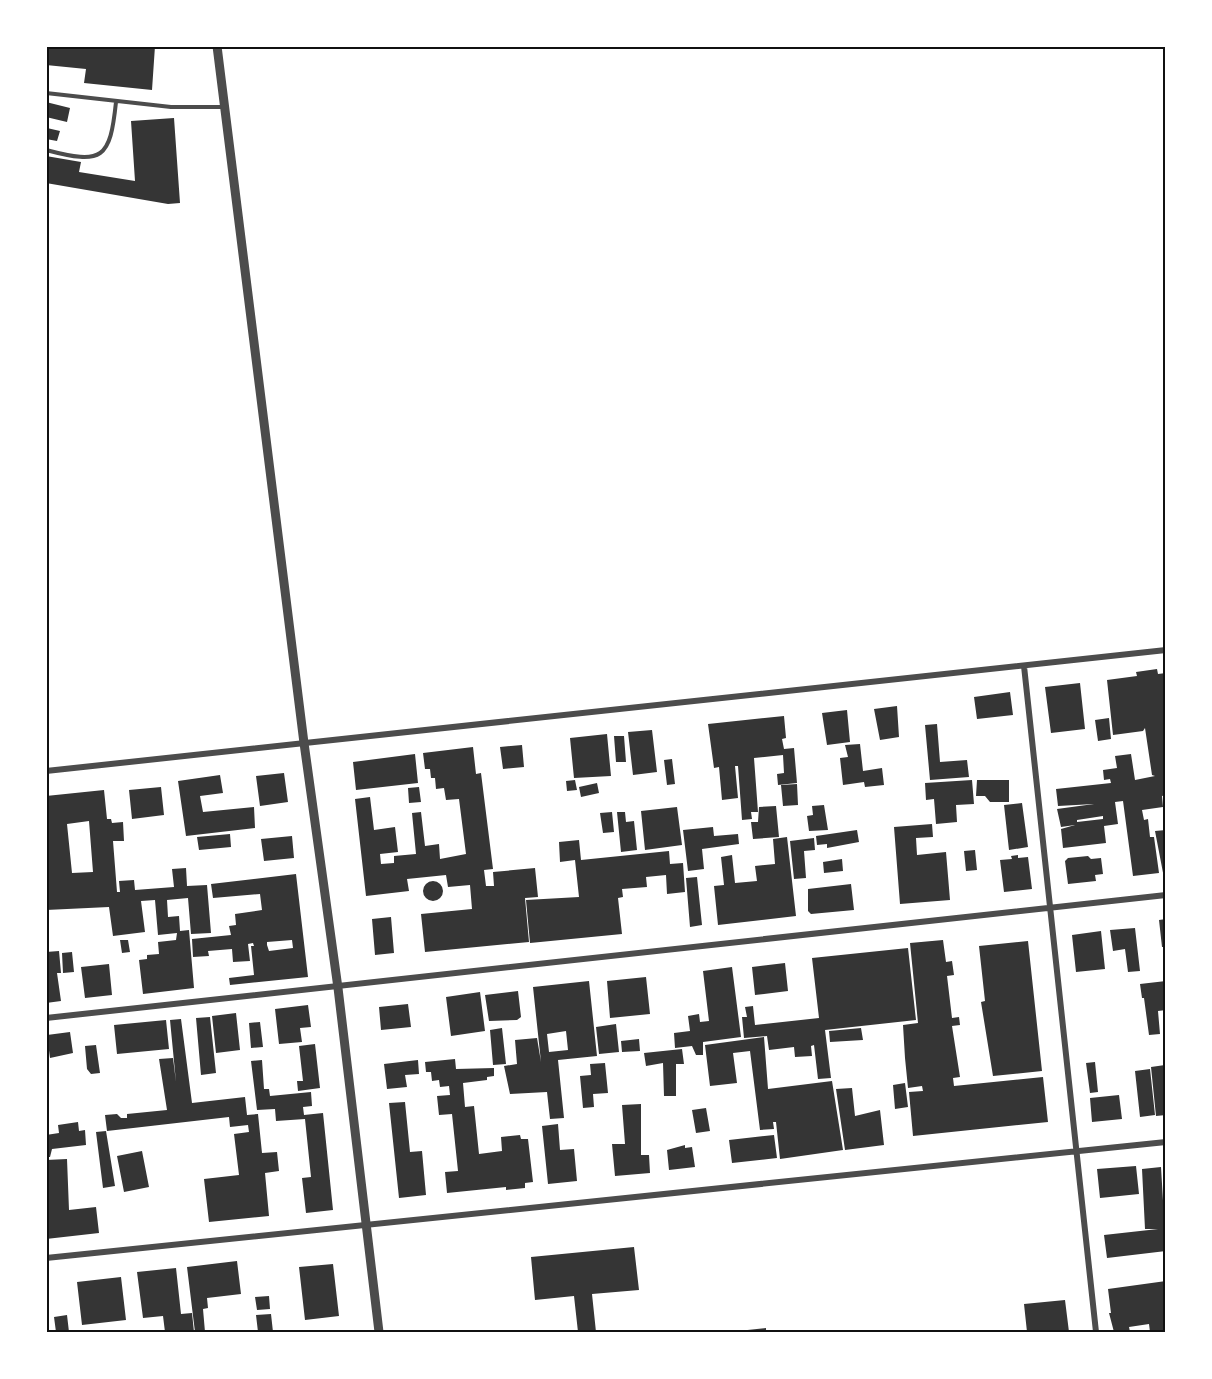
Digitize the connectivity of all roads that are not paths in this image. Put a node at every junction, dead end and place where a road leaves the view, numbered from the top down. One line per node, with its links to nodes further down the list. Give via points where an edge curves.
1 (216, 46): 4 (street)
2 (46, 93): 3 (lane)
3 (116, 102): 4 (lane); 5 (lane, via 112,138 104,151 75,158)
4 (224, 107): 8 (street)
5 (46, 150)
6 (1166, 650): 7 (street)
7 (1024, 666): 8 (street); 11 (street)
8 (304, 743): 9 (street); 12 (street)
9 (46, 771)
10 (1166, 895): 11 (street)
11 (1052, 907): 12 (street); 15 (street)
12 (338, 988): 13 (street); 16 (street)
13 (46, 1018)
14 (1166, 1142): 15 (street)
15 (1076, 1151): 16 (street); 19 (street)
16 (365, 1224): 17 (street); 18 (street)
17 (46, 1258)
18 (379, 1332)
19 (1096, 1332)

